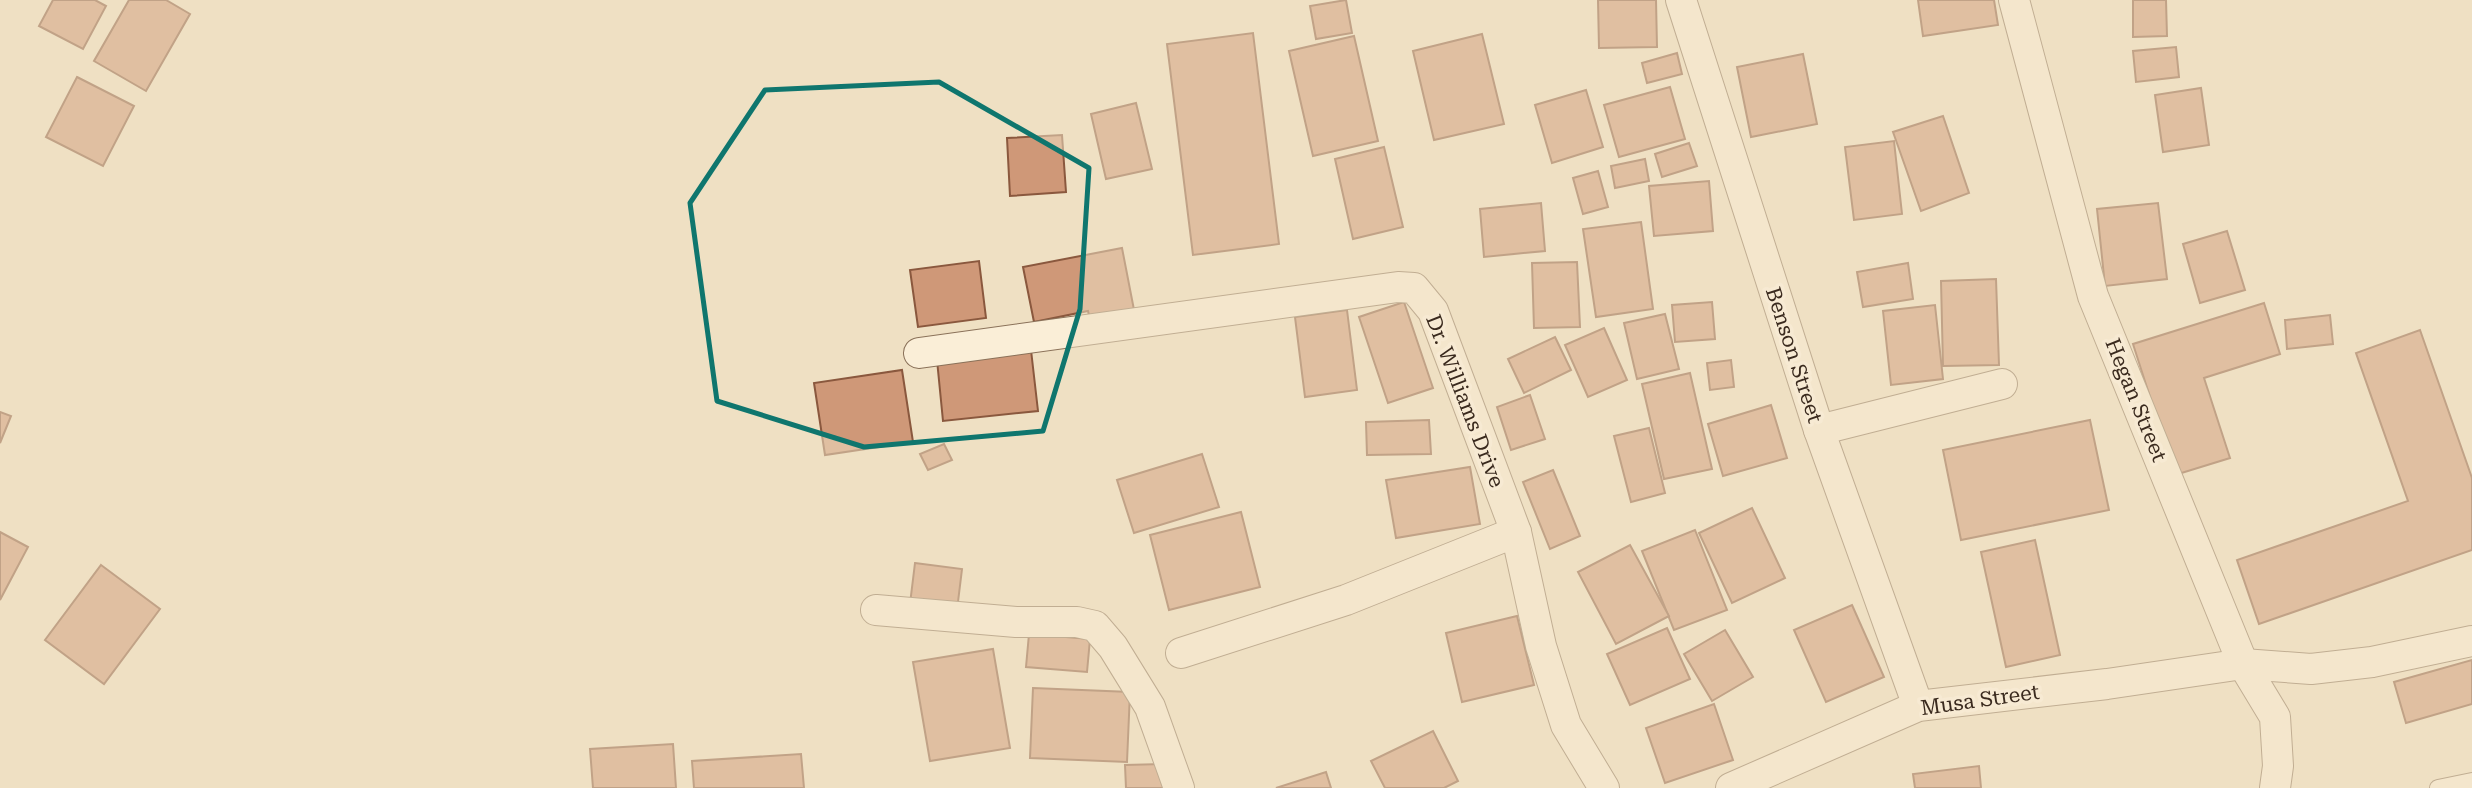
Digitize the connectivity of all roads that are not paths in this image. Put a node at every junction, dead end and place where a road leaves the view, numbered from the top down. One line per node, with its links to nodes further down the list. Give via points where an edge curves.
1 (1681, 0): 5 (street, Benson Street)
2 (2014, 0): 10 (street, Hegan Street, via 2094,296)
3 (919, 353): 6 (street, Dr. Williams Drive, via 1414,288 1433,311)
4 (2003, 384): 5 (street)
5 (1819, 430): 11 (street, Benson Street)
6 (1516, 532): 9 (street, via 1346,600); 14 (street, Dr. Williams Drive, via 1541,646 1566,725)
7 (876, 610): 13 (street, via 1095,626 1150,707)
8 (2472, 641): 10 (street, Musa Street, via 2372,662 2311,669)
9 (1181, 653)
10 (2243, 664): 11 (street, Musa Street); 16 (street, Hegan Street, via 2275,717)
11 (1918, 706): 15 (street, Musa Street)
12 (2472, 781): 17 (lane)
13 (1179, 788)
14 (1604, 788)
15 (1731, 788)
16 (2275, 788)
17 (2438, 788)

